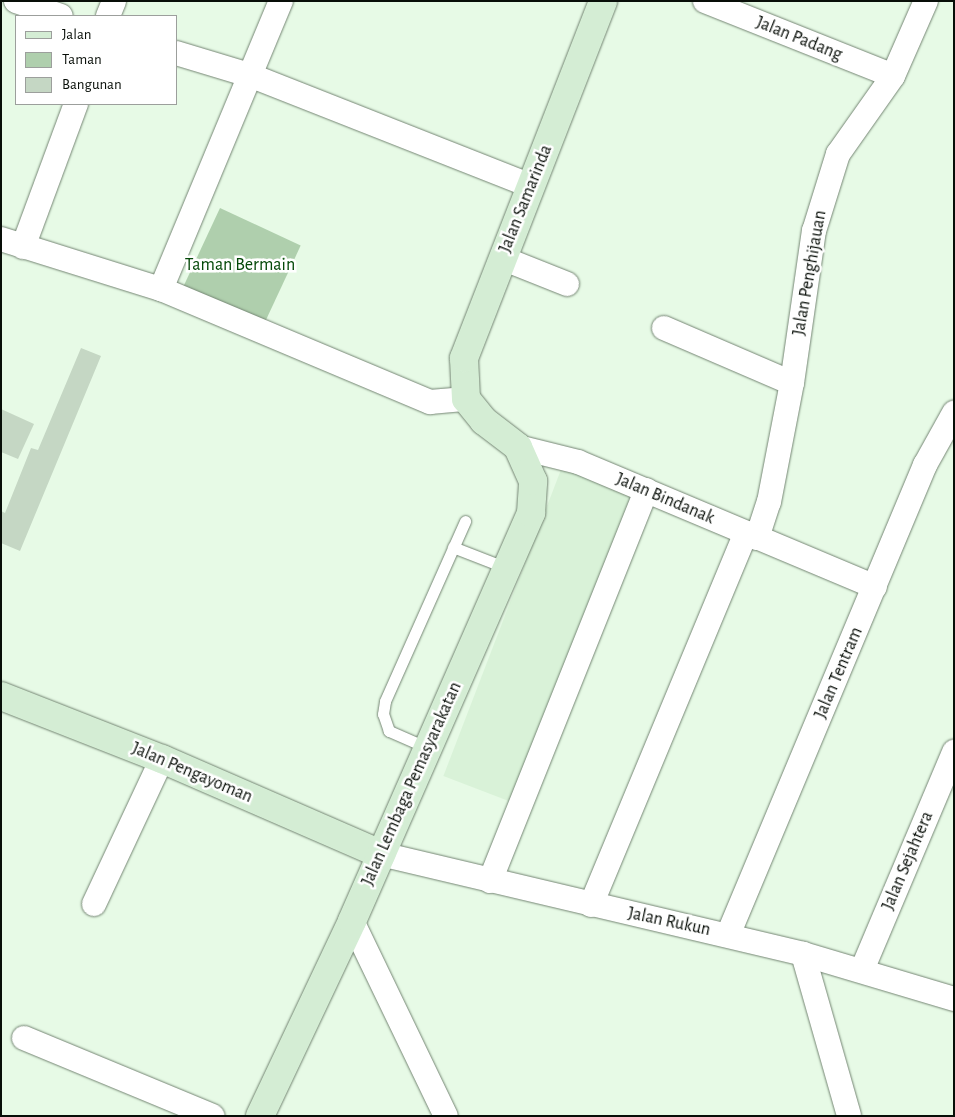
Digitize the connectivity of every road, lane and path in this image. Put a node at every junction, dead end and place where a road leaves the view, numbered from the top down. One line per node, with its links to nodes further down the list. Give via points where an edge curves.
1 (16, 1): 7 (street)
2 (114, 1): 8 (street)
3 (281, 1): 10 (street)
4 (603, 1): 13 (street, Jalan Samarinda)
5 (705, 1): 11 (street, Jalan Padang)
6 (926, 1): 11 (street, Jalan Penghijauan)
7 (58, 15)
8 (108, 15)
9 (178, 54): 10 (street)
10 (252, 76): 13 (street); 18 (street)
11 (893, 76): 20 (street, Jalan Penghijauan, via 838,154 814,231)
12 (76, 105): 15 (street)
13 (531, 186): 16 (street, Jalan Samarinda)
14 (1, 239): 15 (street)
15 (23, 247): 18 (street)
16 (502, 258): 17 (street); 21 (street, Jalan Samarinda, via 464,358)
17 (567, 284)
18 (161, 289): 21 (street, via 430,402)
19 (664, 328): 20 (street)
20 (792, 382): 26 (street, Jalan Penghijauan, via 769,502)
21 (466, 399): 23 (street, Jalan Bindanak, via 484,421)
22 (954, 413): 29 (street, Jalan Tentram, via 925,464)
23 (518, 447): 24 (street, Jalan Bindanak, via 578,462); 28 (street, Jalan Lembaga Pemasyarakatan, via 533,481 530,513)
24 (646, 490): 26 (street, Jalan Bindanak); 35 (street)
25 (465, 521): 27 (lane)
26 (752, 535): 29 (street, Jalan Bindanak); 37 (street, Jalan Penghijauan)
27 (453, 547): 28 (lane); 31 (lane, via 383,714 389,731)
28 (507, 568): 31 (street, Jalan Lembaga Pemasyarakatan)
29 (875, 587): 39 (street, Jalan Tentram)
30 (4, 702): 33 (street, Jalan Pengayoman)
31 (428, 748): 34 (street, Jalan Lembaga Pemasyarakatan)
32 (954, 752): 41 (street, Jalan Sejahtera)
33 (162, 758): 34 (street, Jalan Pengayoman); 36 (street)
34 (381, 854): 35 (street, Jalan Rukun); 38 (street, Jalan Lembaga Pemasyarakatan)
35 (490, 881): 37 (street, Jalan Rukun)
36 (94, 904)
37 (590, 905): 39 (street, Jalan Rukun)
38 (352, 921): 45 (street, Jalan Lembaga Pemasyarakatan); 46 (street)
39 (728, 935): 40 (street, Jalan Rukun)
40 (803, 954): 41 (street, Jalan Rukun); 47 (street)
41 (862, 970): 42 (street, Jalan Rukun)
42 (954, 999)
43 (24, 1038): 44 (street)
44 (212, 1116)
45 (260, 1116)
46 (446, 1116)
47 (849, 1116)

